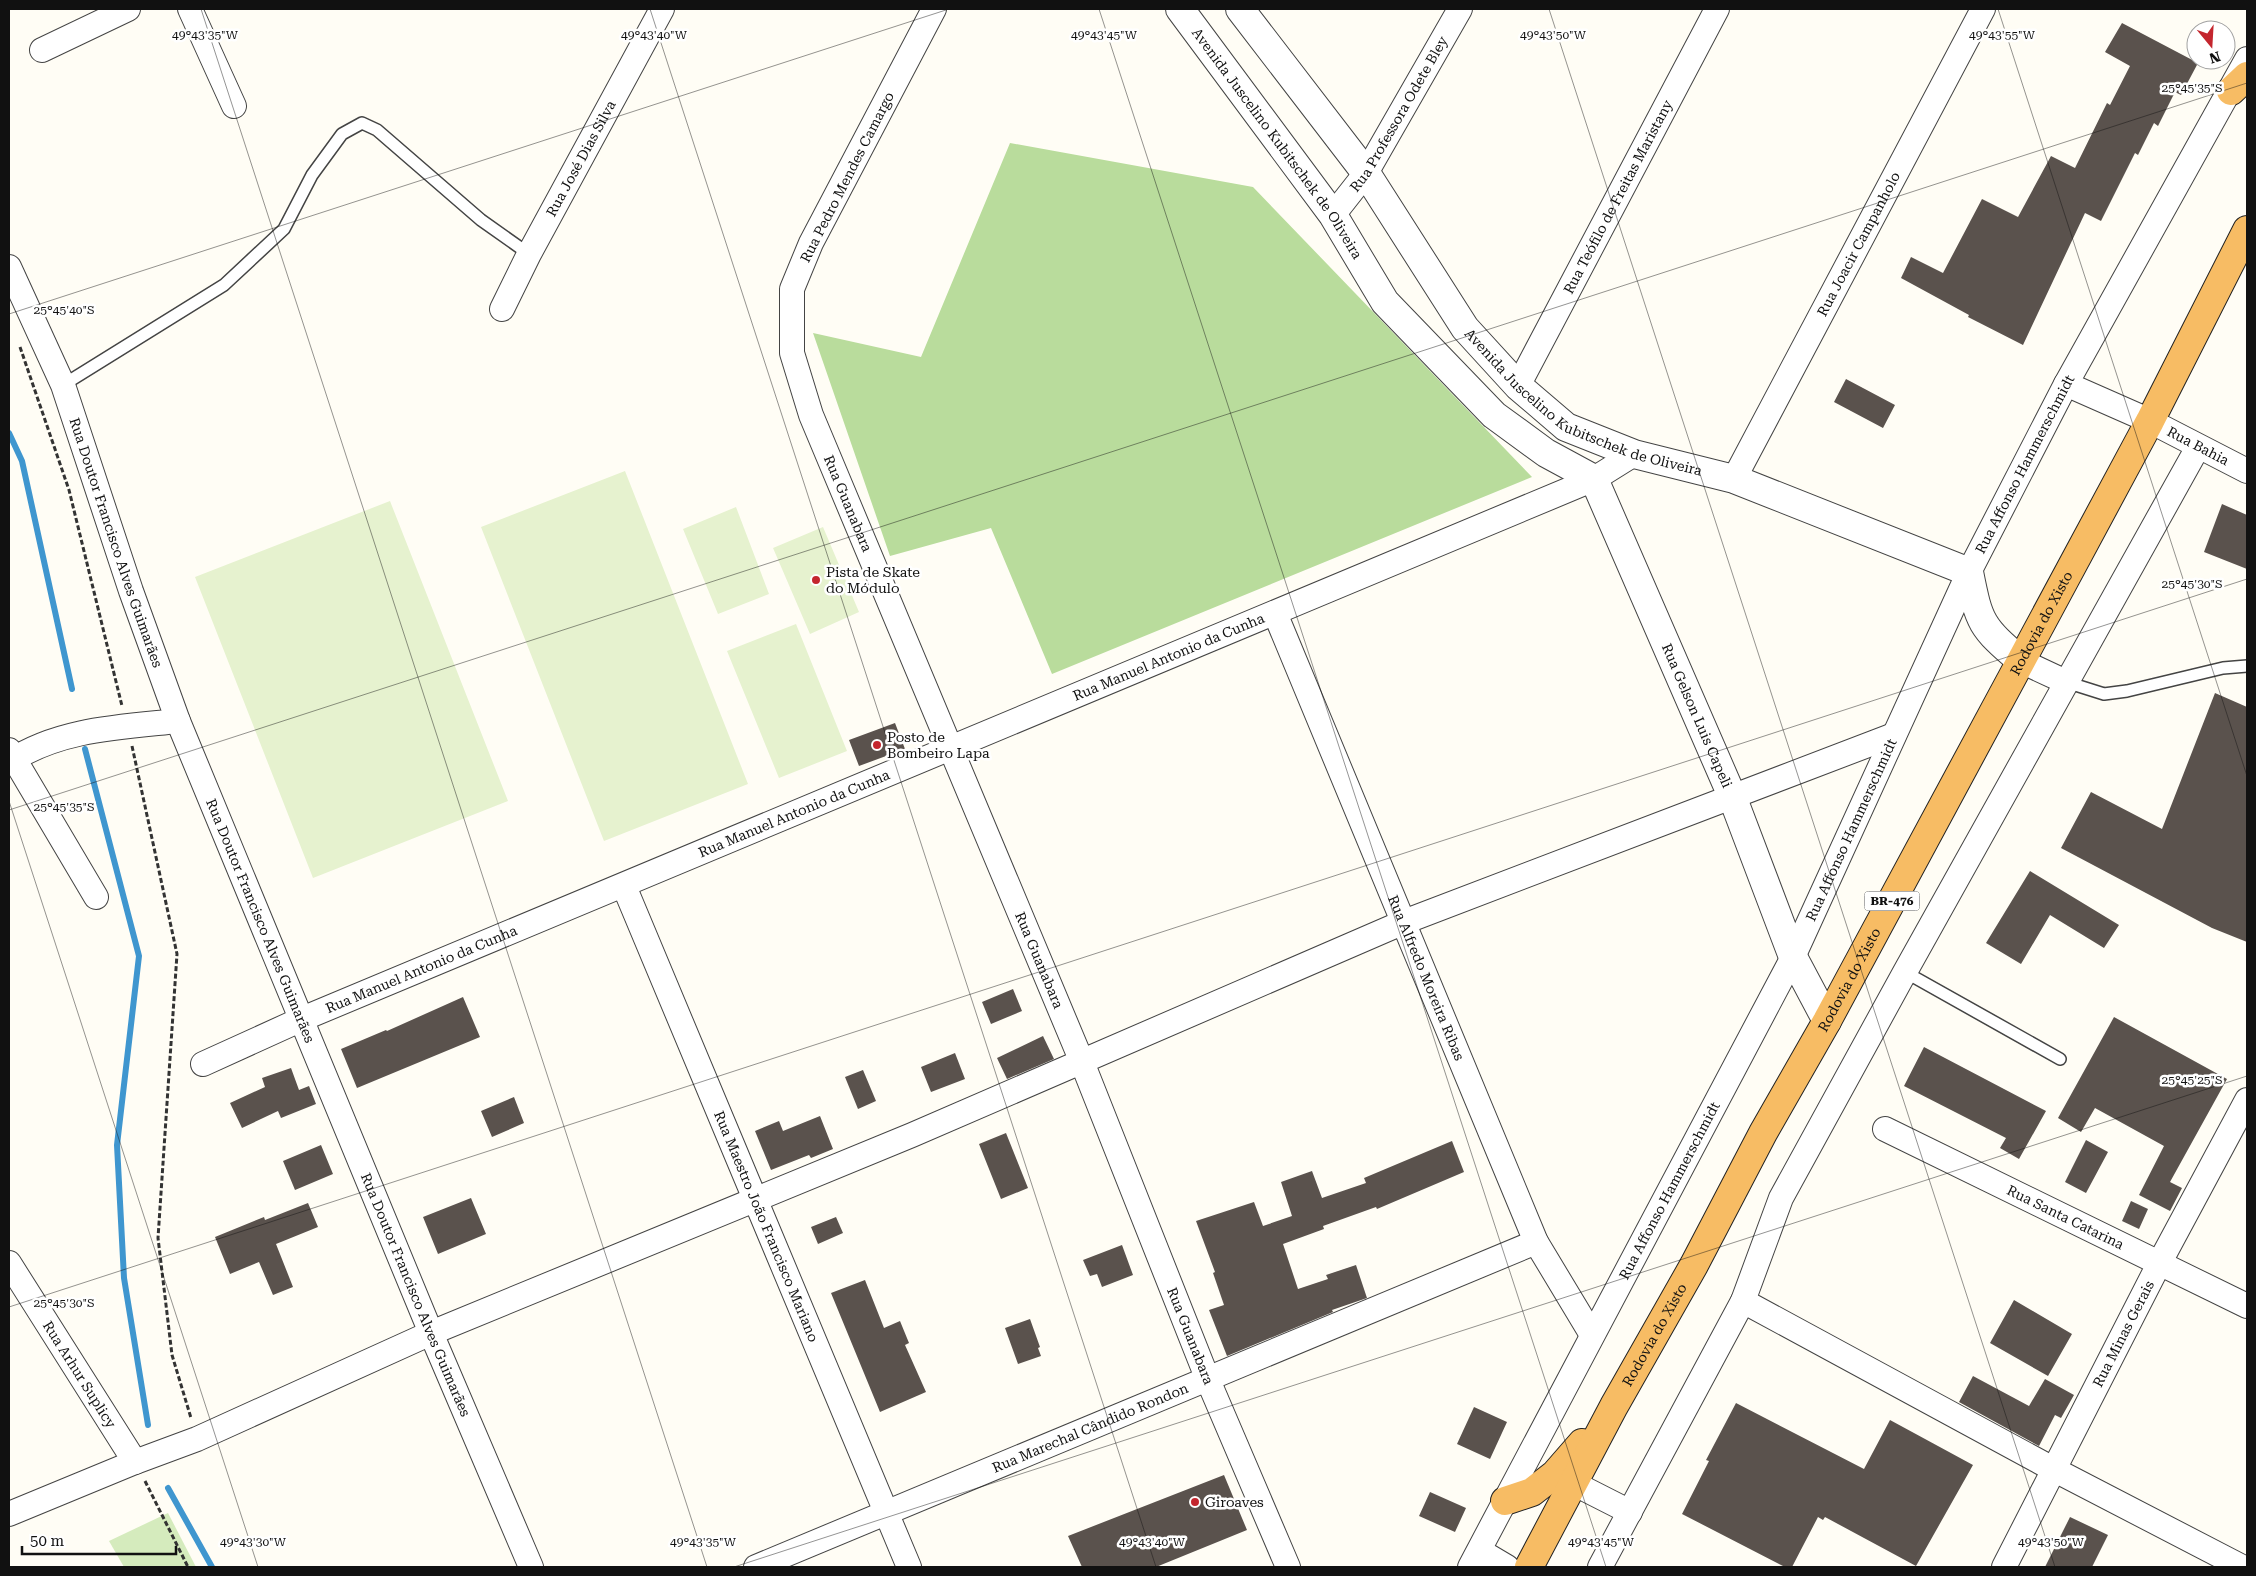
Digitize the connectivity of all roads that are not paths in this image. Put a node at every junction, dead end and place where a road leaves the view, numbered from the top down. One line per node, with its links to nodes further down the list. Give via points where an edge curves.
1 (128, 9): 10 (street)
2 (190, 9): 13 (street)
3 (662, 9): 17 (street, Rua José Dias Silva)
4 (934, 9): 20 (street, Rua Pedro Mendes Camargo, via 812,243 792,289)
5 (1181, 9): 15 (street, Avenida Juscelino Kubitschek de Oliveira)
6 (1240, 9): 14 (street, Avenida Juscelino Kubitschek de Oliveira)
7 (1460, 9): 14 (street, Rua Professora Odete Bley)
8 (1717, 9): 23 (street, Rua Teófilo de Freitas Maristany)
9 (1983, 9): 29 (street, Rua Joacir Campanholo)
10 (42, 50)
11 (2247, 58): 12 (street, Rua Affonso Hammerschmidt)
12 (2239, 83): 21 (street, Rua Affonso Hammerschmidt)
13 (234, 106)
14 (1366, 173): 15 (street, Rua Professora Odete Bley); 23 (street, Avenida Juscelino Kubitschek de Oliveira, via 1465,328)
15 (1333, 215): 28 (street, Avenida Juscelino Kubitschek de Oliveira, via 1386,302 1494,415 1546,453)
16 (2247, 230): 24 (highway, Rodovia do Xisto / BR-476)
17 (529, 254): 19 (street, Rua José Dias Silva); 22 (lane, via 481,220 377,130 362,123 342,134 312,175 284,229 224,285)
18 (9, 267): 22 (street, Rua Doutor Francisco Alves Guimarães)
19 (502, 309)
20 (792, 353): 37 (street, Rua Guanabara, via 811,415)
21 (2066, 384): 24 (street, Rua Bahia); 30 (street, Rua Affonso Hammerschmidt)
22 (63, 385): 35 (street, Rua Doutor Francisco Alves Guimarães, via 130,590)
23 (1518, 386): 26 (street, Avenida Juscelino Kubitschek de Oliveira, via 1566,427)
24 (2150, 421): 25 (street, Rua Bahia); 32 (highway, Rodovia do Xisto / BR-476)
25 (2198, 447): 27 (street, Rua Bahia); 34 (street)
26 (1634, 454): 28 (street, Rua Manuel Antonio da Cunha); 29 (street, Avenida Juscelino Kubitschek de Oliveira)
27 (2247, 471)
28 (1594, 479): 31 (street, Rua Manuel Antonio da Cunha); 39 (street, Rua Gelson Luis Capeli)
29 (1734, 479): 30 (street, Avenida Juscelino Kubitschek de Oliveira)
30 (1969, 572): 32 (street, via 1981,622 1992,637); 36 (street, Rua Affonso Hammerschmidt)
31 (1275, 613): 37 (street, Rua Manuel Antonio da Cunha); 42 (street, Rua Alfredo Moreira Ribas)
32 (2021, 662): 34 (street); 46 (highway, Rodovia do Xisto / BR-476)
33 (2247, 666): 34 (lane, via 2223,668 2104,694)
34 (2066, 682): 44 (street)
35 (178, 721): 38 (street, via 79,732); 45 (street, Rua Doutor Francisco Alves Guimarães)
36 (1894, 735): 39 (street); 43 (street, Rua Affonso Hammerschmidt)
37 (950, 749): 40 (street, Rua Manuel Antonio da Cunha); 48 (street, Rua Guanabara)
38 (10, 757): 41 (street)
39 (1732, 796): 42 (street); 43 (street, Rua Gelson Luis Capeli)
40 (624, 886): 45 (street, Rua Manuel Antonio da Cunha); 52 (street, Rua Maestro João Francisco Mariano)
41 (96, 897)
42 (1404, 922): 48 (street); 53 (street, Rua Alfredo Moreira Ribas)
43 (1793, 957): 46 (street, Rua Gelson Luis Capeli); 59 (street, Rua Affonso Hammerschmidt)
44 (1905, 972): 47 (lane); 56 (street, via 1781,1198)
45 (302, 1019): 49 (street, Rua Manuel Antonio da Cunha); 58 (street, Rua Doutor Francisco Alves Guimarães)
46 (1827, 1021): 61 (highway, Rodovia do Xisto / BR-476)
47 (2060, 1059)
48 (1082, 1062): 52 (street); 60 (street, Rua Guanabara)
49 (203, 1064)
50 (2247, 1100): 54 (street, Rua Minas Gerais)
51 (1885, 1129): 54 (street, Rua Santa Catarina)
52 (755, 1200): 58 (street); 66 (street, Rua Maestro João Francisco Mariano)
53 (1536, 1242): 59 (street, Rua Alfredo Moreira Ribas); 60 (street, Rua Marechal Cândido Rondon)
54 (2160, 1262): 57 (street, Rua Santa Catarina); 63 (street, Rua Minas Gerais)
55 (9, 1263): 62 (street, Rua Arhur Suplicy)
56 (1743, 1301): 63 (street); 67 (street)
57 (2247, 1306)
58 (431, 1333): 62 (street, via 197,1439); 70 (street, Rua Doutor Francisco Alves Guimarães)
59 (1592, 1335): 65 (street, Rua Affonso Hammerschmidt)
60 (1208, 1380): 66 (street, Rua Marechal Cândido Rondon); 73 (street, Rua Guanabara)
61 (1614, 1406): 64 (highway, Rodovia do Xisto / BR-476); 65 (highway, via 1555,1474 1532,1492)
62 (135, 1462): 68 (street)
63 (2053, 1470): 77 (street, Rua Minas Gerais); 78 (street)
64 (1574, 1483): 67 (street); 75 (highway, Rodovia do Xisto / BR-476)
65 (1505, 1502): 69 (street, Rua Affonso Hammerschmidt)
66 (886, 1512): 71 (street, Rua Marechal Cândido Rondon); 72 (street, Rua Maestro João Francisco Mariano)
67 (1630, 1512): 76 (street)
68 (9, 1514)
69 (1475, 1559): 74 (street)
70 (531, 1567)
71 (756, 1567)
72 (909, 1567)
73 (1288, 1567)
74 (1508, 1567)
75 (1529, 1567)
76 (1600, 1567)
77 (2004, 1567)
78 (2242, 1567)

